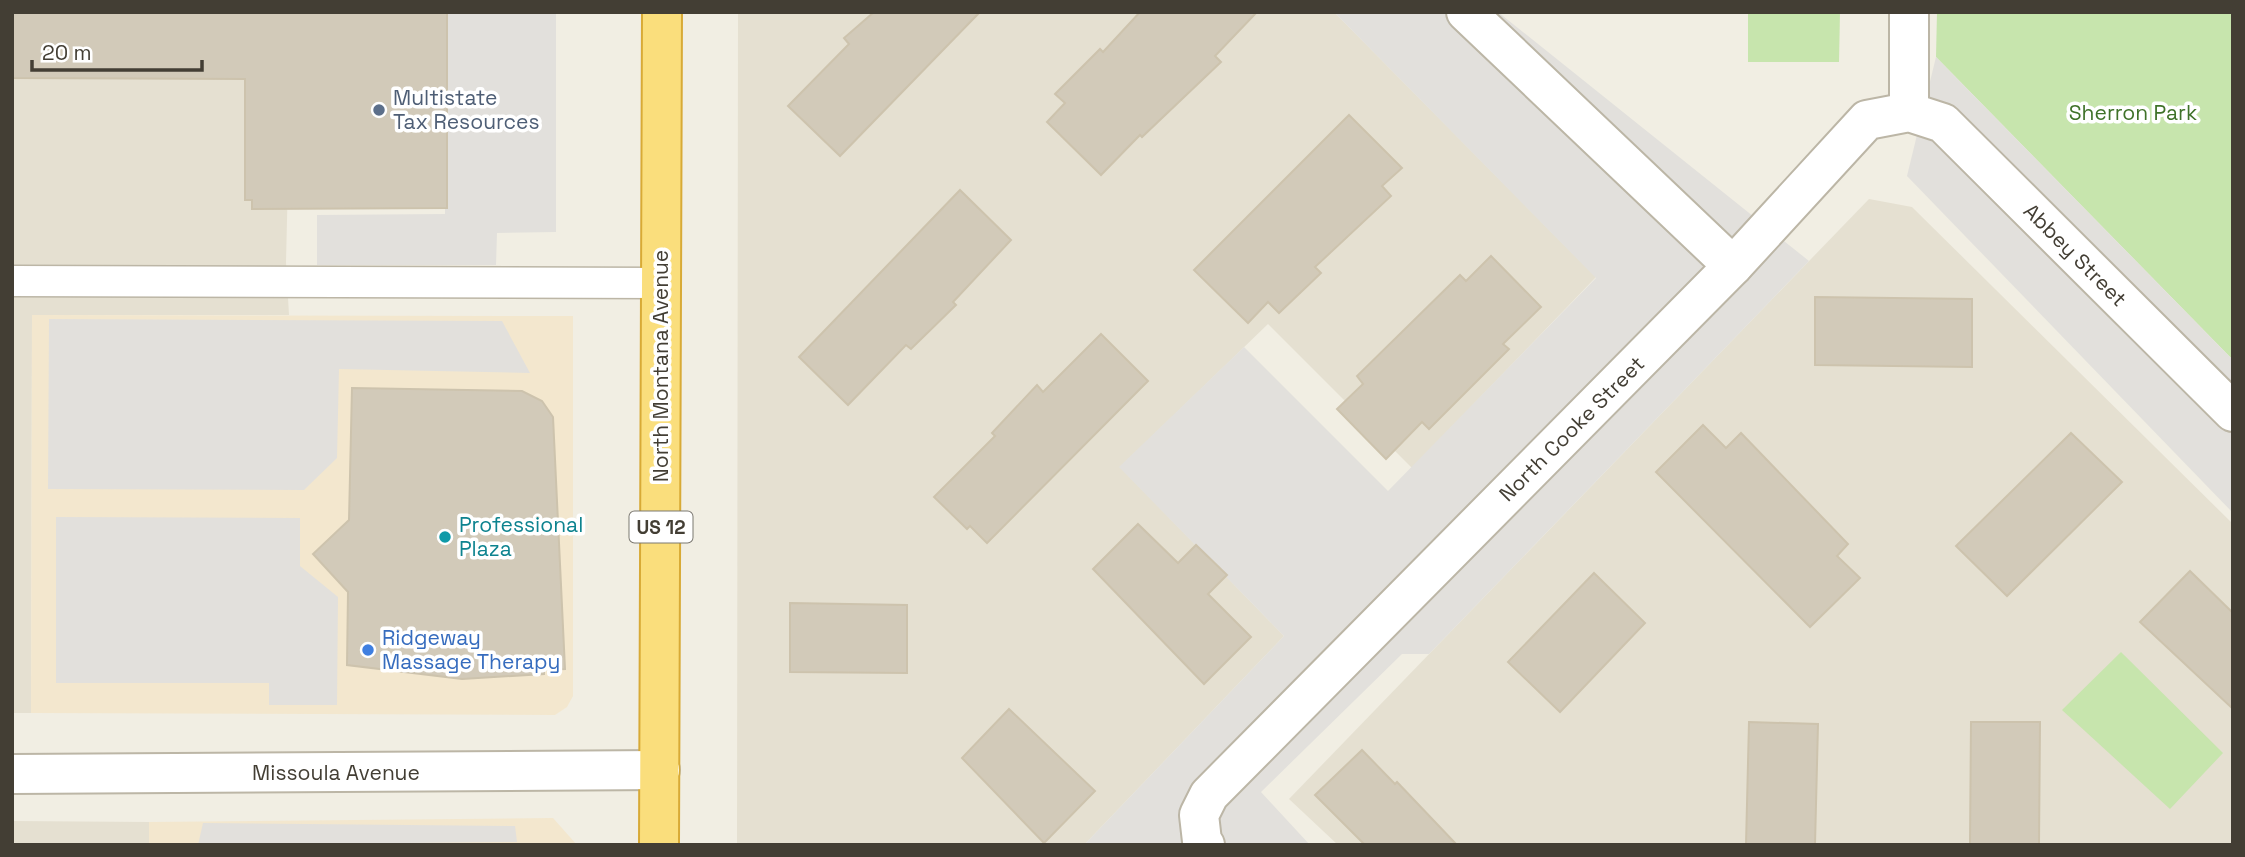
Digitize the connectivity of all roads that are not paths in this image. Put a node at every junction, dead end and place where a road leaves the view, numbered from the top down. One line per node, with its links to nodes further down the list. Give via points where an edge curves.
1 (662, 12): 7 (highway, North Montana Avenue / US 12)
2 (1466, 12): 5 (street)
3 (1909, 12): 4 (street)
4 (1909, 112): 5 (street, North Cooke Street, via 1867,120); 8 (street, Abbey Street, via 1943,122)
5 (1733, 266): 12 (street, North Cooke Street, via 1209,795 1199,815)
6 (12, 281): 7 (lane)
7 (661, 283): 9 (highway, North Montana Avenue / US 12)
8 (2233, 412)
9 (660, 770): 10 (street, Missoula Avenue); 11 (highway, North Montana Avenue / US 12)
10 (12, 774)
11 (659, 845)
12 (1205, 845)

